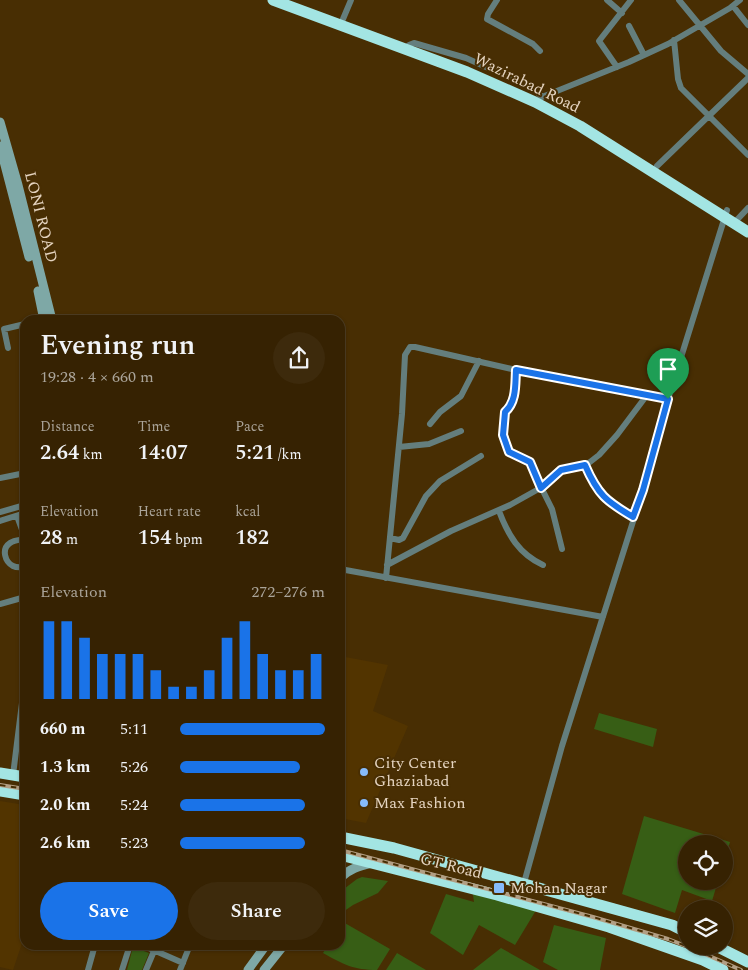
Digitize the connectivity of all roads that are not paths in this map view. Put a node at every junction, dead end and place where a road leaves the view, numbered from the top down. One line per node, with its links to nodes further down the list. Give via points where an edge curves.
1 (273, 0): 21 (highway, Wazirabad Road)
2 (296, 0): 11 (highway, Wazirabad Road)
3 (351, 0): 11 (street)
4 (497, 0): 16 (street, via 487,19)
5 (607, 0): 10 (street)
6 (631, 0): 10 (street)
7 (679, 0): 13 (street)
8 (740, 0): 9 (street)
9 (733, 6): 12 (street); 13 (street)
10 (622, 13): 18 (street, via 600,41)
11 (343, 18): 21 (highway, Wazirabad Road, via 472,66)
12 (748, 24)
13 (700, 25): 15 (street); 19 (street, via 726,56)
14 (628, 26): 17 (street)
15 (674, 40): 17 (street); 22 (street, via 680,85)
16 (540, 51)
17 (644, 55): 18 (street)
18 (617, 67): 21 (street)
19 (748, 74)
20 (748, 78): 22 (street)
21 (540, 101): 26 (highway, Wazirabad Road, via 580,118); 28 (highway, Wazirabad Road)
22 (710, 116): 25 (street); 26 (street)
23 (0, 122): 31 (street, LONI ROAD)
24 (0, 146): 30 (street, LONI ROAD)
25 (748, 155)
26 (657, 166): 28 (highway, Wazirabad Road)
27 (748, 208): 28 (street)
28 (735, 218): 29 (highway, Wazirabad Road); 38 (street)
29 (748, 232)
30 (43, 315)
31 (51, 315)
32 (20, 325): 33 (street, via 5,328)
33 (3, 339): 34 (street)
34 (8, 348)
35 (479, 361): 36 (street); 39 (street, via 461,396); 41 (street, via 410,347 405,356)
36 (516, 370): 37 (street); 46 (street, via 514,399 505,412 503,435 509,452 532,465)
37 (647, 395): 38 (street); 43 (street, via 608,446)
38 (668, 399): 52 (street)
39 (430, 424)
40 (461, 431): 41 (street, via 429,444)
41 (399, 447): 55 (street)
42 (481, 456): 55 (street, via 440,481 426,496 403,538)
43 (585, 465): 46 (street, via 561,470); 52 (street, via 605,500)
44 (20, 473): 45 (street)
45 (0, 478)
46 (541, 488): 48 (street); 57 (street, via 552,509)
47 (20, 506): 49 (street)
48 (499, 511): 58 (street, via 506,530 523,553); 59 (street, via 451,531)
49 (0, 512)
50 (20, 515): 51 (street)
51 (17, 516): 53 (street); 54 (street)
52 (633, 517): 65 (street)
53 (0, 521)
54 (20, 524)
55 (390, 538): 59 (street)
56 (20, 540): 60 (street, via 9,544 4,556 8,563)
57 (562, 550)
58 (543, 564)
59 (387, 566): 62 (street)
60 (20, 567)
61 (345, 570): 62 (street)
62 (386, 578): 65 (street)
63 (20, 598): 64 (street)
64 (0, 604)
65 (603, 617): 76 (street, via 562,746)
66 (20, 719): 68 (street)
67 (0, 773): 68 (highway)
68 (13, 775): 69 (highway)
69 (20, 776)
70 (0, 791): 71 (highway)
71 (20, 794)
72 (345, 838): 76 (highway, GT Road)
73 (345, 856): 74 (highway, GT Road)
74 (372, 863): 75 (street); 95 (highway, GT Road, via 609,927)
75 (345, 874)
76 (524, 883): 78 (highway, GT Road)
77 (650, 907): 78 (highway)
78 (643, 917): 79 (highway, GT Road)
79 (678, 928)
80 (94, 950): 89 (street)
81 (128, 950): 90 (street)
82 (188, 950): 88 (street)
83 (262, 950): 93 (street)
84 (280, 950): 94 (street)
85 (154, 951): 88 (street); 91 (street)
86 (733, 954): 87 (highway)
87 (748, 962)
88 (183, 963): 92 (street)
89 (88, 970)
90 (122, 970)
91 (146, 970)
92 (180, 970)
93 (248, 970)
94 (264, 970)
95 (723, 970)

